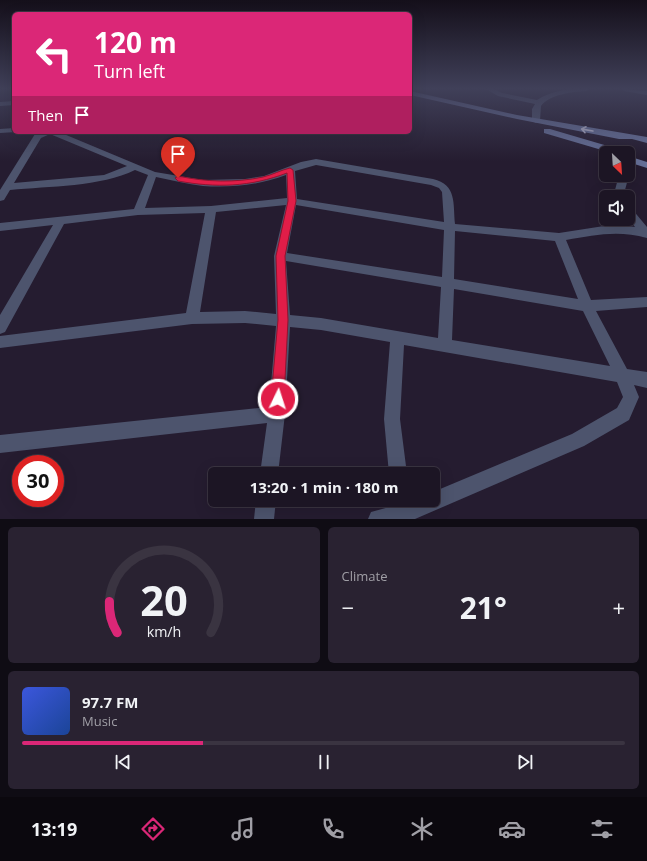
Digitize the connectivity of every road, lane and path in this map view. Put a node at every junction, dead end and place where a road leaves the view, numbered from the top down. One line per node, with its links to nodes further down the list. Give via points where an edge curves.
1 (474, 113): 12 (main road, via 553,132)
2 (501, 113): 4 (main road)
3 (535, 113): 4 (street)
4 (536, 121): 9 (main road, one-way to 4)
5 (12, 130): 6 (street)
6 (0, 131)
7 (42, 134): 18 (street, via 38,136)
8 (57, 134): 15 (street)
9 (625, 137): 10 (main road); 11 (main road, via 618,137 610,143)
10 (647, 140)
11 (611, 146)
12 (599, 147)
13 (635, 161): 14 (main road)
14 (647, 165)
15 (135, 166): 17 (street); 18 (street, via 105,178)
16 (290, 170): 17 (street, via 266,179 245,182 203,183); 20 (street); 26 (street, via 316,162 433,182 443,186 447,192)
17 (153, 174): 22 (street)
18 (7, 187): 19 (street)
19 (0, 198)
20 (292, 201): 21 (street); 26 (street); 29 (street)
21 (211, 209): 22 (street); 33 (street)
22 (138, 212): 23 (street)
23 (62, 220): 25 (street); 35 (street)
24 (635, 220): 27 (street)
25 (0, 227)
26 (450, 227): 28 (street); 30 (street)
27 (646, 233): 28 (street, via 604,230)
28 (559, 237): 32 (street)
29 (280, 256): 30 (street); 34 (street)
30 (447, 283): 32 (street); 38 (street)
31 (647, 302): 32 (street)
32 (587, 306): 39 (street)
33 (192, 318): 34 (street, via 245,317); 37 (street)
34 (283, 320): 36 (street); 41 (street)
35 (0, 328)
36 (398, 338): 38 (street); 44 (street, via 392,419)
37 (0, 342)
38 (445, 346): 39 (street)
39 (623, 376): 40 (street); 46 (street, via 631,397 623,414 578,440)
40 (647, 380)
41 (276, 414): 42 (street); 43 (street)
42 (0, 444)
43 (271, 467)
44 (397, 467)
45 (265, 507): 47 (street)
46 (403, 511): 48 (street)
47 (264, 519)
48 (378, 519)

